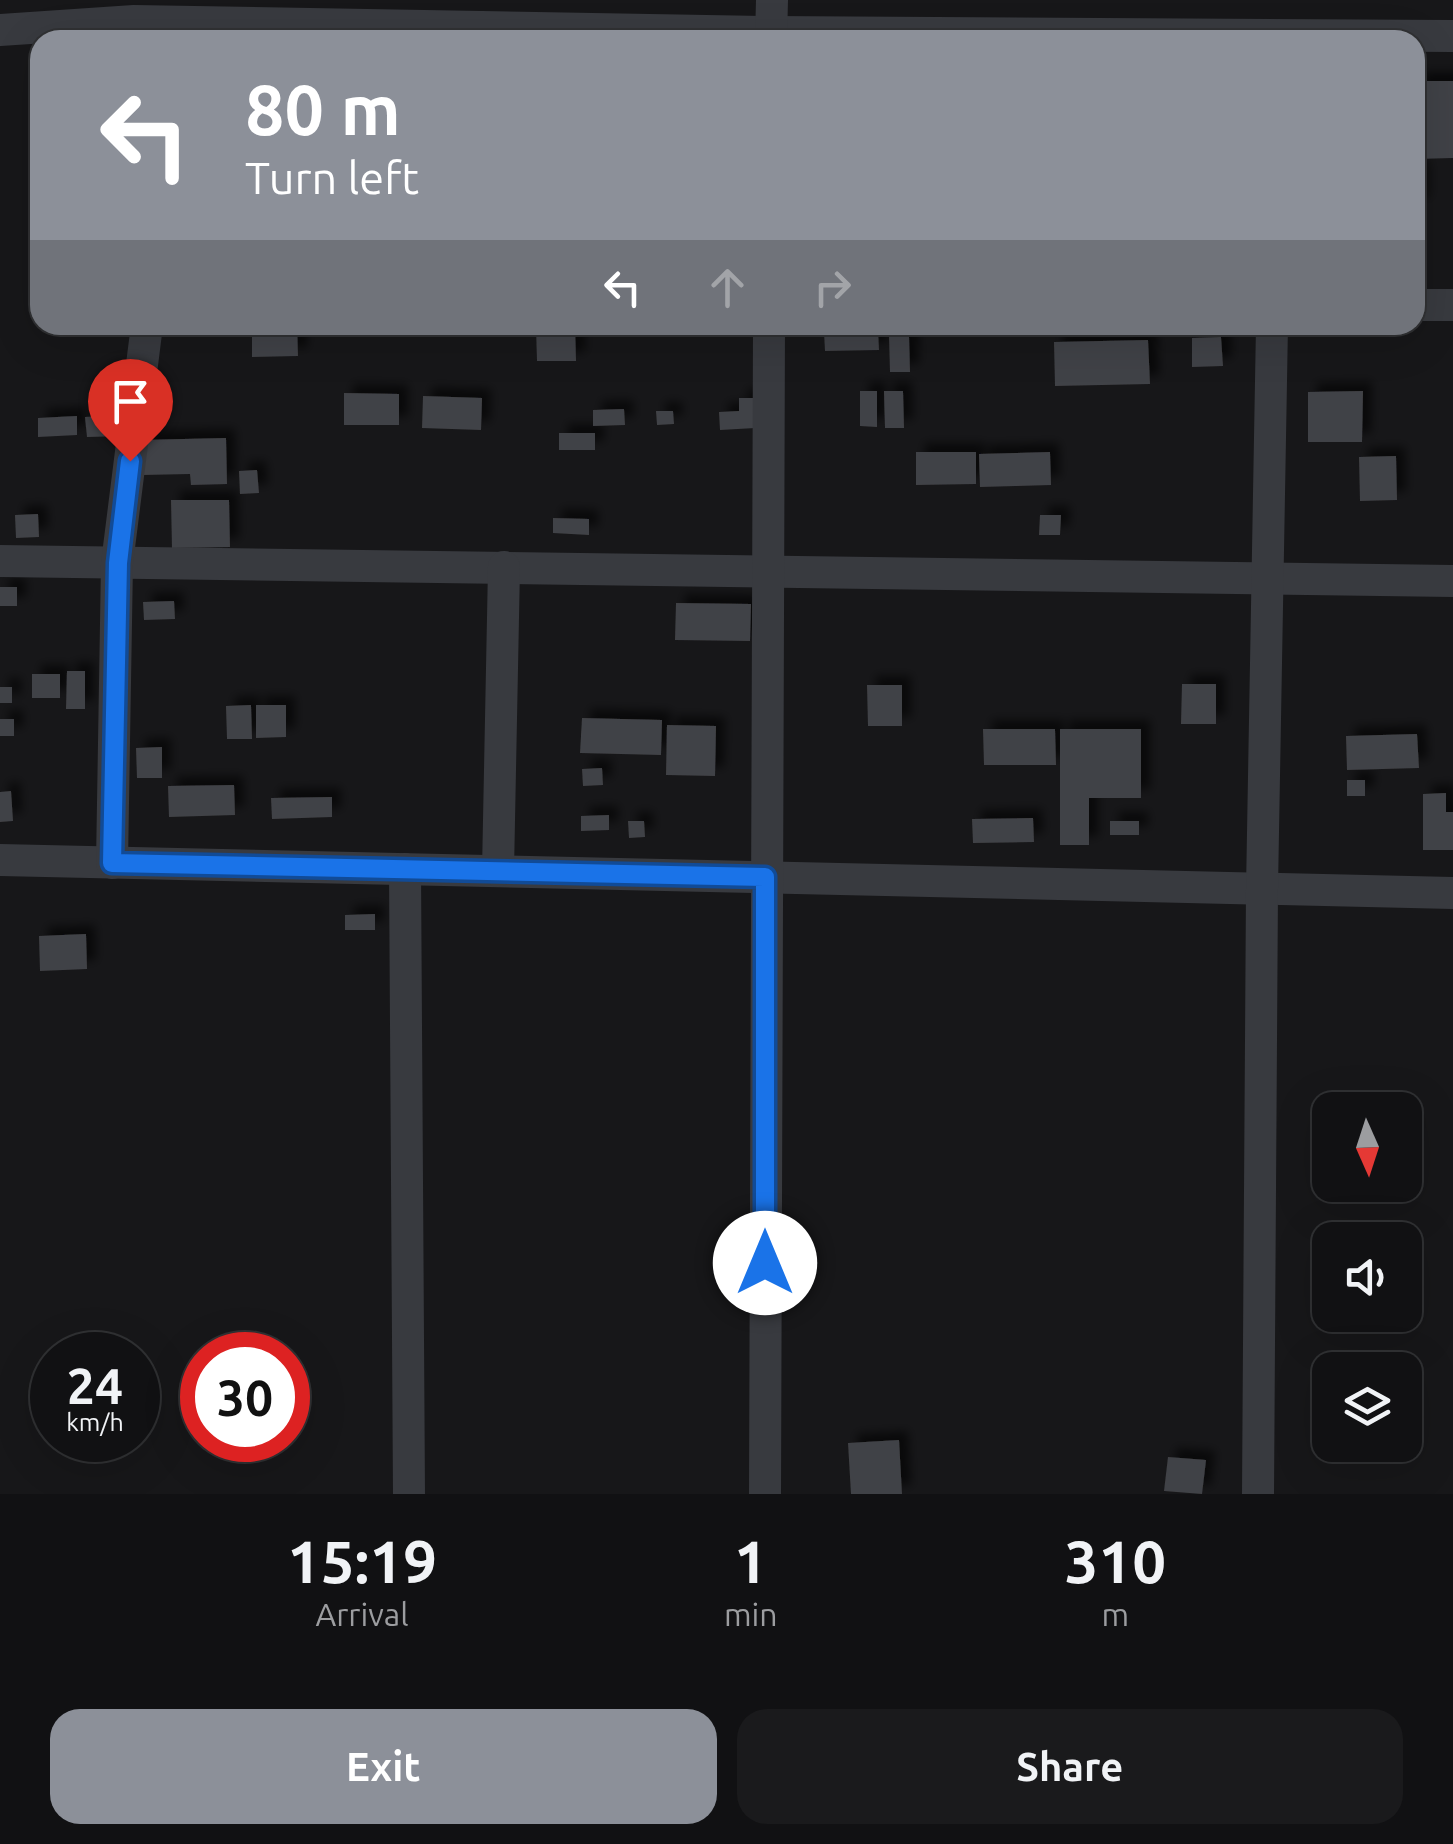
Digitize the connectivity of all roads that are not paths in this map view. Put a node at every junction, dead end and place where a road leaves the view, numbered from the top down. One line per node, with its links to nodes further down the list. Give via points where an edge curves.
1 (136, 20): 2 (street); 4 (street)
2 (771, 24): 3 (street)
3 (1266, 24): 5 (street)
4 (0, 30)
5 (1360, 30)
6 (1425, 34): 7 (street)
7 (1453, 36)
8 (1425, 305): 9 (street)
9 (1453, 305)
10 (146, 335): 14 (street)
11 (769, 335): 16 (street)
12 (1272, 335): 17 (street)
13 (0, 561): 14 (street)
14 (118, 563): 15 (street); 20 (street)
15 (504, 567): 16 (street); 22 (street)
16 (767, 571): 17 (street); 23 (street)
17 (1268, 578): 18 (street); 24 (street)
18 (1453, 582)
19 (0, 860): 20 (street)
20 (112, 863): 21 (street)
21 (405, 870): 22 (street); 26 (street)
22 (498, 871): 23 (street)
23 (765, 877): 24 (street); 27 (street)
24 (1262, 889): 25 (street); 28 (street)
25 (1453, 894)
26 (409, 1494)
27 (764, 1494)
28 (1258, 1494)

